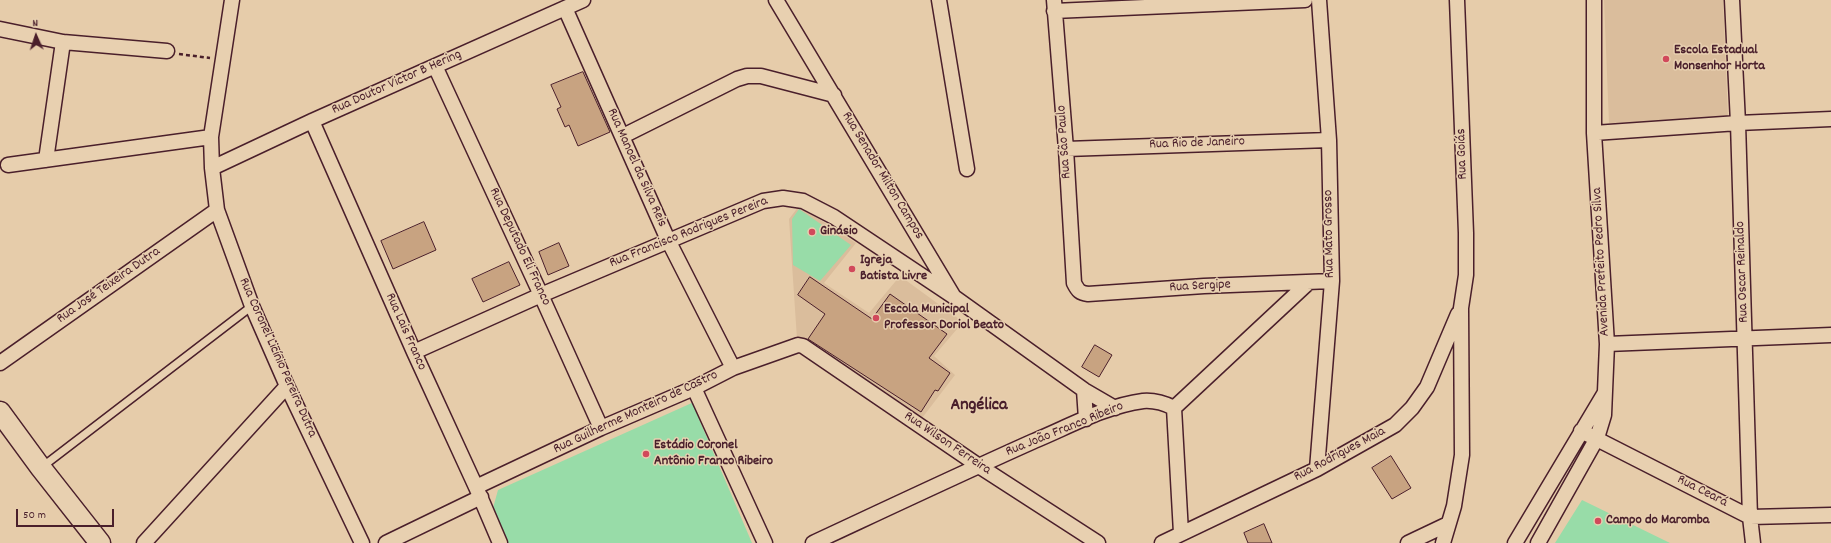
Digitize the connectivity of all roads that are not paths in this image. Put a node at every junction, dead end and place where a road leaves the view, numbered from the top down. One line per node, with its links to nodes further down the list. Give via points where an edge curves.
1 (232, 0): 21 (street, Rua Coronel Licínio Pereira Dutra)
2 (583, 0): 11 (street, Rua Doutor Victor B Hering)
3 (776, 0): 16 (street, Rua Senador Milton Campos)
4 (939, 0): 28 (street)
5 (1305, 0): 10 (street)
6 (1319, 0): 23 (street, Rua Mato Grosso)
7 (1457, 0): 37 (street, Rua Goiás, via 1466,234 1466,274)
8 (1594, 0): 20 (street, Avenida Prefeito Pedro Silva)
9 (1732, 0): 19 (street, Rua Oscar Reinaldo)
10 (1054, 6): 24 (street, Rua São Paulo)
11 (565, 8): 15 (street, Rua Doutor Victor B Hering); 22 (street, Rua Manoel da Silva Reis)
12 (0, 29): 13 (street)
13 (63, 42): 14 (street); 25 (street)
14 (167, 51)
15 (435, 66): 18 (street, Rua Doutor Victor B Hering); 34 (street, Rua Deputado Eli Franco)
16 (834, 95): 22 (street, via 761,76 747,76); 35 (street, Rua Senador Milton Campos)
17 (1831, 120): 19 (street)
18 (312, 121): 27 (street, Rua Doutor Victor B Hering); 42 (street, Rua Lais Franco)
19 (1738, 123): 20 (street); 39 (street, Rua Oscar Reinaldo)
20 (1594, 133): 40 (street, Avenida Prefeito Pedro Silva)
21 (211, 136): 25 (street); 27 (street, Rua Coronel Licínio Pereira Dutra)
22 (623, 136): 30 (street, Rua Manoel da Silva Reis)
23 (1328, 140): 24 (street, Rua Rio de Janeiro); 31 (street, Rua Mato Grosso)
24 (1066, 149): 33 (street, Rua São Paulo)
25 (46, 160): 26 (street)
26 (8, 165)
27 (212, 168): 29 (street, Rua Coronel Licínio Pereira Dutra)
28 (967, 169)
29 (217, 210): 36 (street, Rua Coronel Licínio Pereira Dutra); 43 (street, Rua José Teixeira Dutra)
30 (668, 240): 34 (street, Rua Francisco Rodrigues Pereira); 35 (street, Rua Francisco Rodrigues Pereira, via 763,201 783,198 803,201 834,217); 44 (street, Rua Manoel da Silva Reis)
31 (1332, 281): 32 (street, Rua Sergipe); 58 (street, Rua Mato Grosso)
32 (1308, 282): 33 (street, Rua Sergipe, via 1088,294 1081,293); 50 (street)
33 (1074, 284)
34 (542, 295): 42 (street, Rua Francisco Rodrigues Pereira); 53 (street, Rua Deputado Eli Franco)
35 (954, 297): 47 (street, Rua Senador Milton Campos)
36 (252, 306): 45 (street, Rua Coronel Licínio Pereira Dutra); 57 (lane)
37 (1461, 308): 58 (street, Rua Rodrigues Maia, via 1427,387 1412,408 1395,425); 62 (street, via 1462,455 1454,506)
38 (1831, 335): 39 (street)
39 (1745, 339): 40 (street); 61 (street, Rua Oscar Reinaldo)
40 (1607, 344): 48 (street, Avenida Prefeito Pedro Silva)
41 (798, 345): 44 (street, Rua Guilherme Monteiro de Castro); 56 (street, Rua Wilson Ferreira)
42 (414, 352): 59 (street, Rua Lais Franco)
43 (0, 363)
44 (733, 368): 46 (street, Rua Guilherme Monteiro de Castro)
45 (287, 386): 65 (street); 66 (street, Rua Coronel Licínio Pereira Dutra)
46 (694, 388): 53 (street, Rua Guilherme Monteiro de Castro); 69 (street)
47 (1084, 390): 49 (street, Rua Senador Milton Campos); 52 (street)
48 (1605, 392): 54 (street, Avenida Prefeito Pedro Silva); 55 (street, Avenida Prefeito Pedro Silva, via 1604,415)
49 (1115, 408): 50 (street, Rua João Franco Ribeiro, via 1131,403 1161,401); 52 (street, Rua João Franco Ribeiro)
50 (1174, 408): 63 (street)
51 (0, 412): 57 (street)
52 (1086, 419): 56 (street, Rua João Franco Ribeiro)
53 (601, 428): 59 (street, Rua Guilherme Monteiro de Castro)
54 (1581, 431): 55 (street, Rua Ceará); 75 (street, Avenida Prefeito Pedro Silva)
55 (1597, 438): 61 (street, Rua Ceará); 76 (street, Avenida Prefeito Pedro Silva)
56 (979, 466): 70 (street, Rua João Franco Ribeiro); 71 (street, Rua Wilson Ferreira)
57 (41, 468): 64 (street)
58 (1317, 468): 63 (street, Rua Rodrigues Maia)
59 (479, 492): 67 (street, Rua Guilherme Monteiro de Castro); 68 (street, Rua Lais Franco)
60 (1831, 515): 61 (street, Rua Ceará)
61 (1750, 517): 77 (street, Rua Oscar Reinaldo)
62 (1448, 524): 73 (street); 74 (street)
63 (1181, 533): 72 (street, Rua Rodrigues Maia)
64 (100, 543)
65 (144, 543)
66 (362, 543)
67 (386, 543)
68 (500, 543)
69 (765, 543)
70 (813, 543)
71 (1098, 543)
72 (1162, 543)
73 (1408, 543)
74 (1442, 543)
75 (1515, 543)
76 (1538, 543)
77 (1753, 543)

